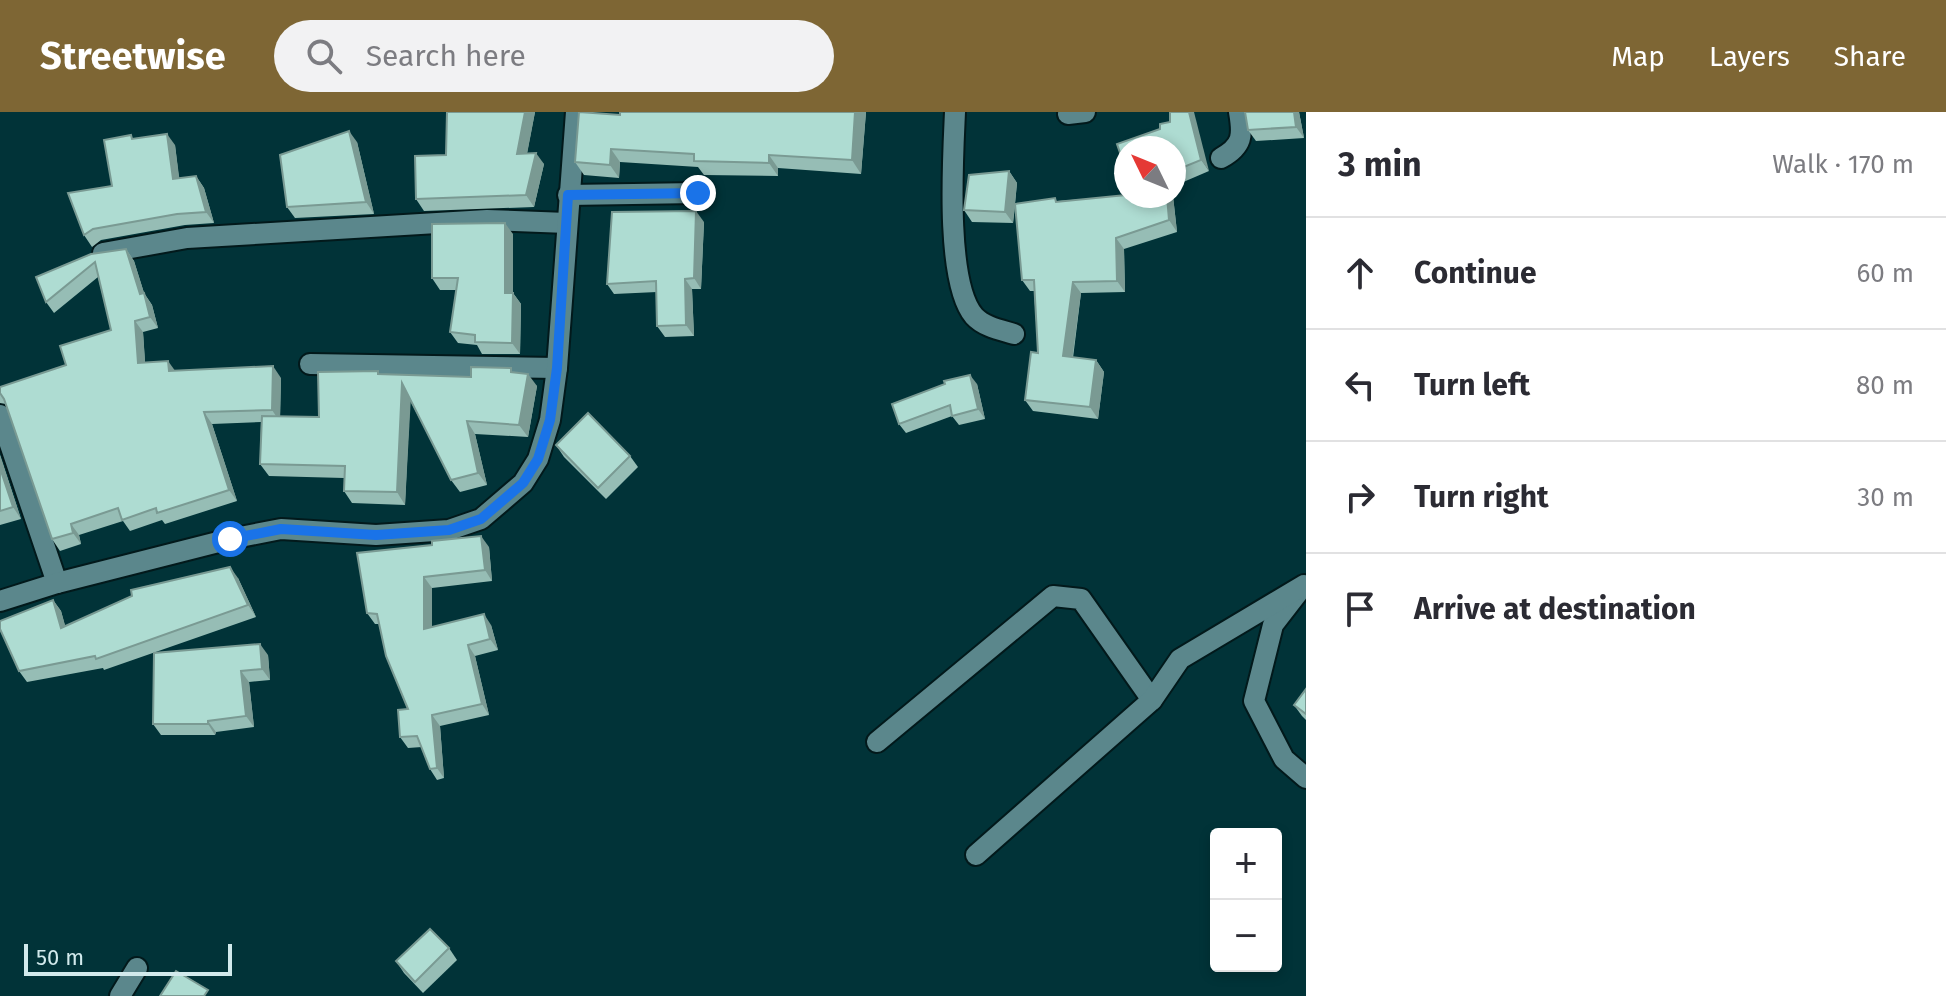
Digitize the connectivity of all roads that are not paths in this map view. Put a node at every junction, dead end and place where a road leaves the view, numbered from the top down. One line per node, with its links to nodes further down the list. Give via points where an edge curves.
1 (576, 112): 6 (street)
2 (955, 112): 9 (street, via 953,222 960,284 973,315 987,326)
3 (1239, 112): 4 (street, via 1241,139)
4 (1221, 158)
5 (698, 193): 6 (street)
6 (568, 195): 7 (street)
7 (567, 223): 8 (street, via 487,220 187,238); 11 (street)
8 (103, 253)
9 (1014, 334)
10 (310, 364): 11 (street)
11 (557, 368): 13 (street, via 538,459 523,483 481,519 449,530 376,535 281,529)
12 (0, 415): 13 (street)
13 (57, 583): 15 (street)
14 (1305, 584): 16 (street, via 1180,659); 18 (street, via 1273,625 1254,701 1284,759)
15 (0, 601)
16 (1152, 700): 17 (street, via 1081,599 1053,596); 19 (street)
17 (877, 742)
18 (1304, 772)
19 (976, 855)
20 (137, 968): 21 (street)
21 (120, 996)

